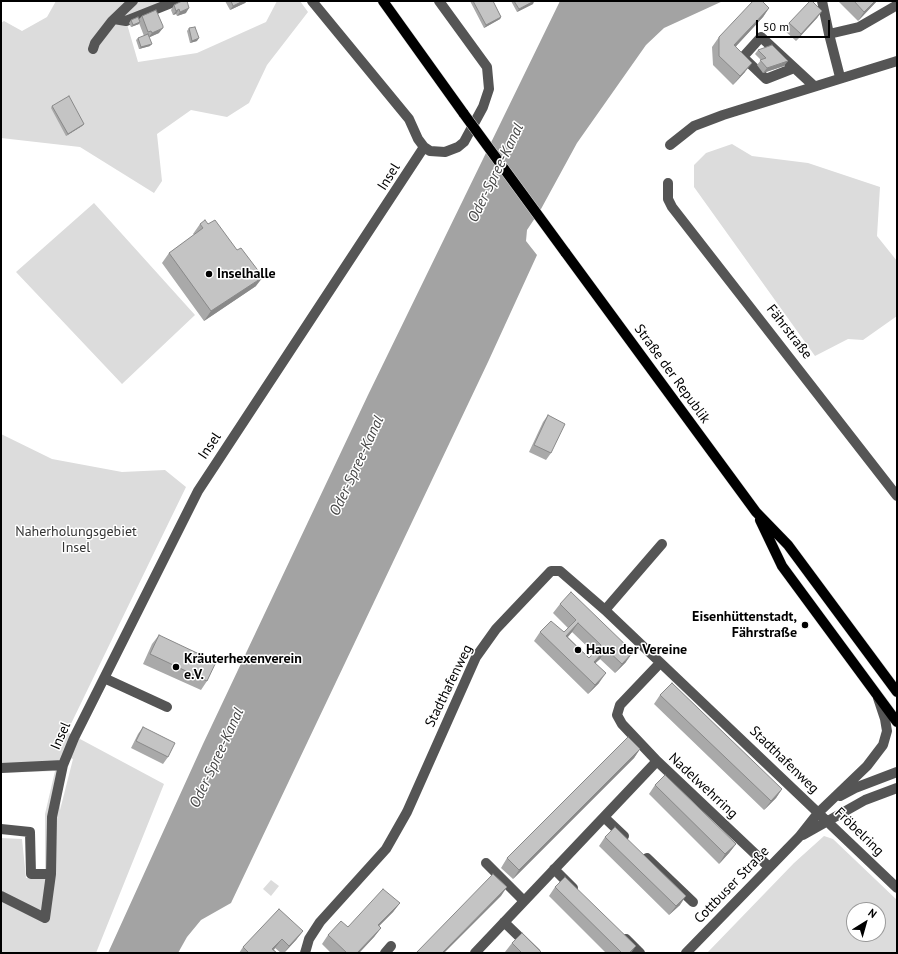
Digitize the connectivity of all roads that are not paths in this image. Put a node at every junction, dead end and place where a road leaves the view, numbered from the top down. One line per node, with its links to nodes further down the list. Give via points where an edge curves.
1 (133, 1): 8 (street)
2 (176, 1): 8 (street, via 126,21)
3 (312, 1): 16 (street, via 409,120)
4 (382, 1): 19 (main road, Straße der Republik, bridge)
5 (439, 1): 16 (street, via 487,67 489,88 483,107 464,142 446,152 430,151)
6 (822, 1): 9 (street)
7 (897, 5): 9 (street, via 859,27)
8 (114, 19): 10 (street)
9 (829, 34): 13 (street)
10 (92, 49)
11 (897, 61): 13 (street)
12 (794, 68): 12 (street, via 761,37 743,57 766,79); 14 (street)
13 (840, 77): 14 (street)
14 (814, 86): 15 (street, via 694,126)
15 (670, 145)
16 (424, 147): 23 (street, Insel, via 198,491)
17 (668, 183): 18 (street, Fährstraße, via 668,199 672,206)
18 (897, 496)
19 (756, 512): 24 (main road, Straße der Republik, via 788,545); 25 (main road, Straße der Republik, via 782,566)
20 (662, 544): 21 (street)
21 (605, 610): 22 (street, Stadthafenweg); 51 (street, Stadthafenweg, via 560,571 551,571 496,629 476,657 407,812 386,849 320,922 308,939)
22 (660, 663): 28 (street, via 620,705 617,715 622,724); 34 (street, Stadthafenweg)
23 (104, 678): 26 (street); 29 (street, Insel, via 74,738)
24 (897, 692)
25 (878, 698): 27 (main road, Straße der Republik); 33 (street, Cottbuser Straße, via 887,731 883,745 867,766)
26 (167, 707)
27 (897, 722)
28 (656, 761): 35 (street, Nadelwehrring); 40 (street, Nadelwehrring)
29 (64, 765): 30 (street); 42 (street, Insel, via 52,817)
30 (1, 768)
31 (897, 772): 33 (street, Cottbuser Straße, via 855,788)
32 (897, 788): 36 (street, Cottbuser Straße, via 865,800)
33 (830, 802): 34 (street, Cottbuser Straße)
34 (818, 813): 36 (street, Fröbelring); 38 (street, Cottbuser Straße)
35 (604, 817): 41 (street, Nadelwehrring); 47 (street)
36 (828, 822): 38 (street, Cottbuser Straße); 43 (street, Fröbelring)
37 (1, 830): 42 (street, via 30,832 32,874)
38 (799, 837): 40 (street, Cottbuser Straße)
39 (486, 863): 46 (street)
40 (769, 867): 50 (street, Cottbuser Straße)
41 (554, 869): 45 (street); 46 (street, Nadelwehrring)
42 (51, 874): 44 (street, Insel, via 45,918)
43 (897, 888)
44 (1, 896)
45 (581, 896)
46 (524, 901): 48 (street, Nadelwehrring)
47 (693, 902)
48 (504, 922): 52 (street, Nadelwehrring); 53 (street)
49 (619, 932): 54 (street)
50 (688, 952)
51 (305, 953)
52 (475, 953)
53 (536, 953)
54 (640, 953)

